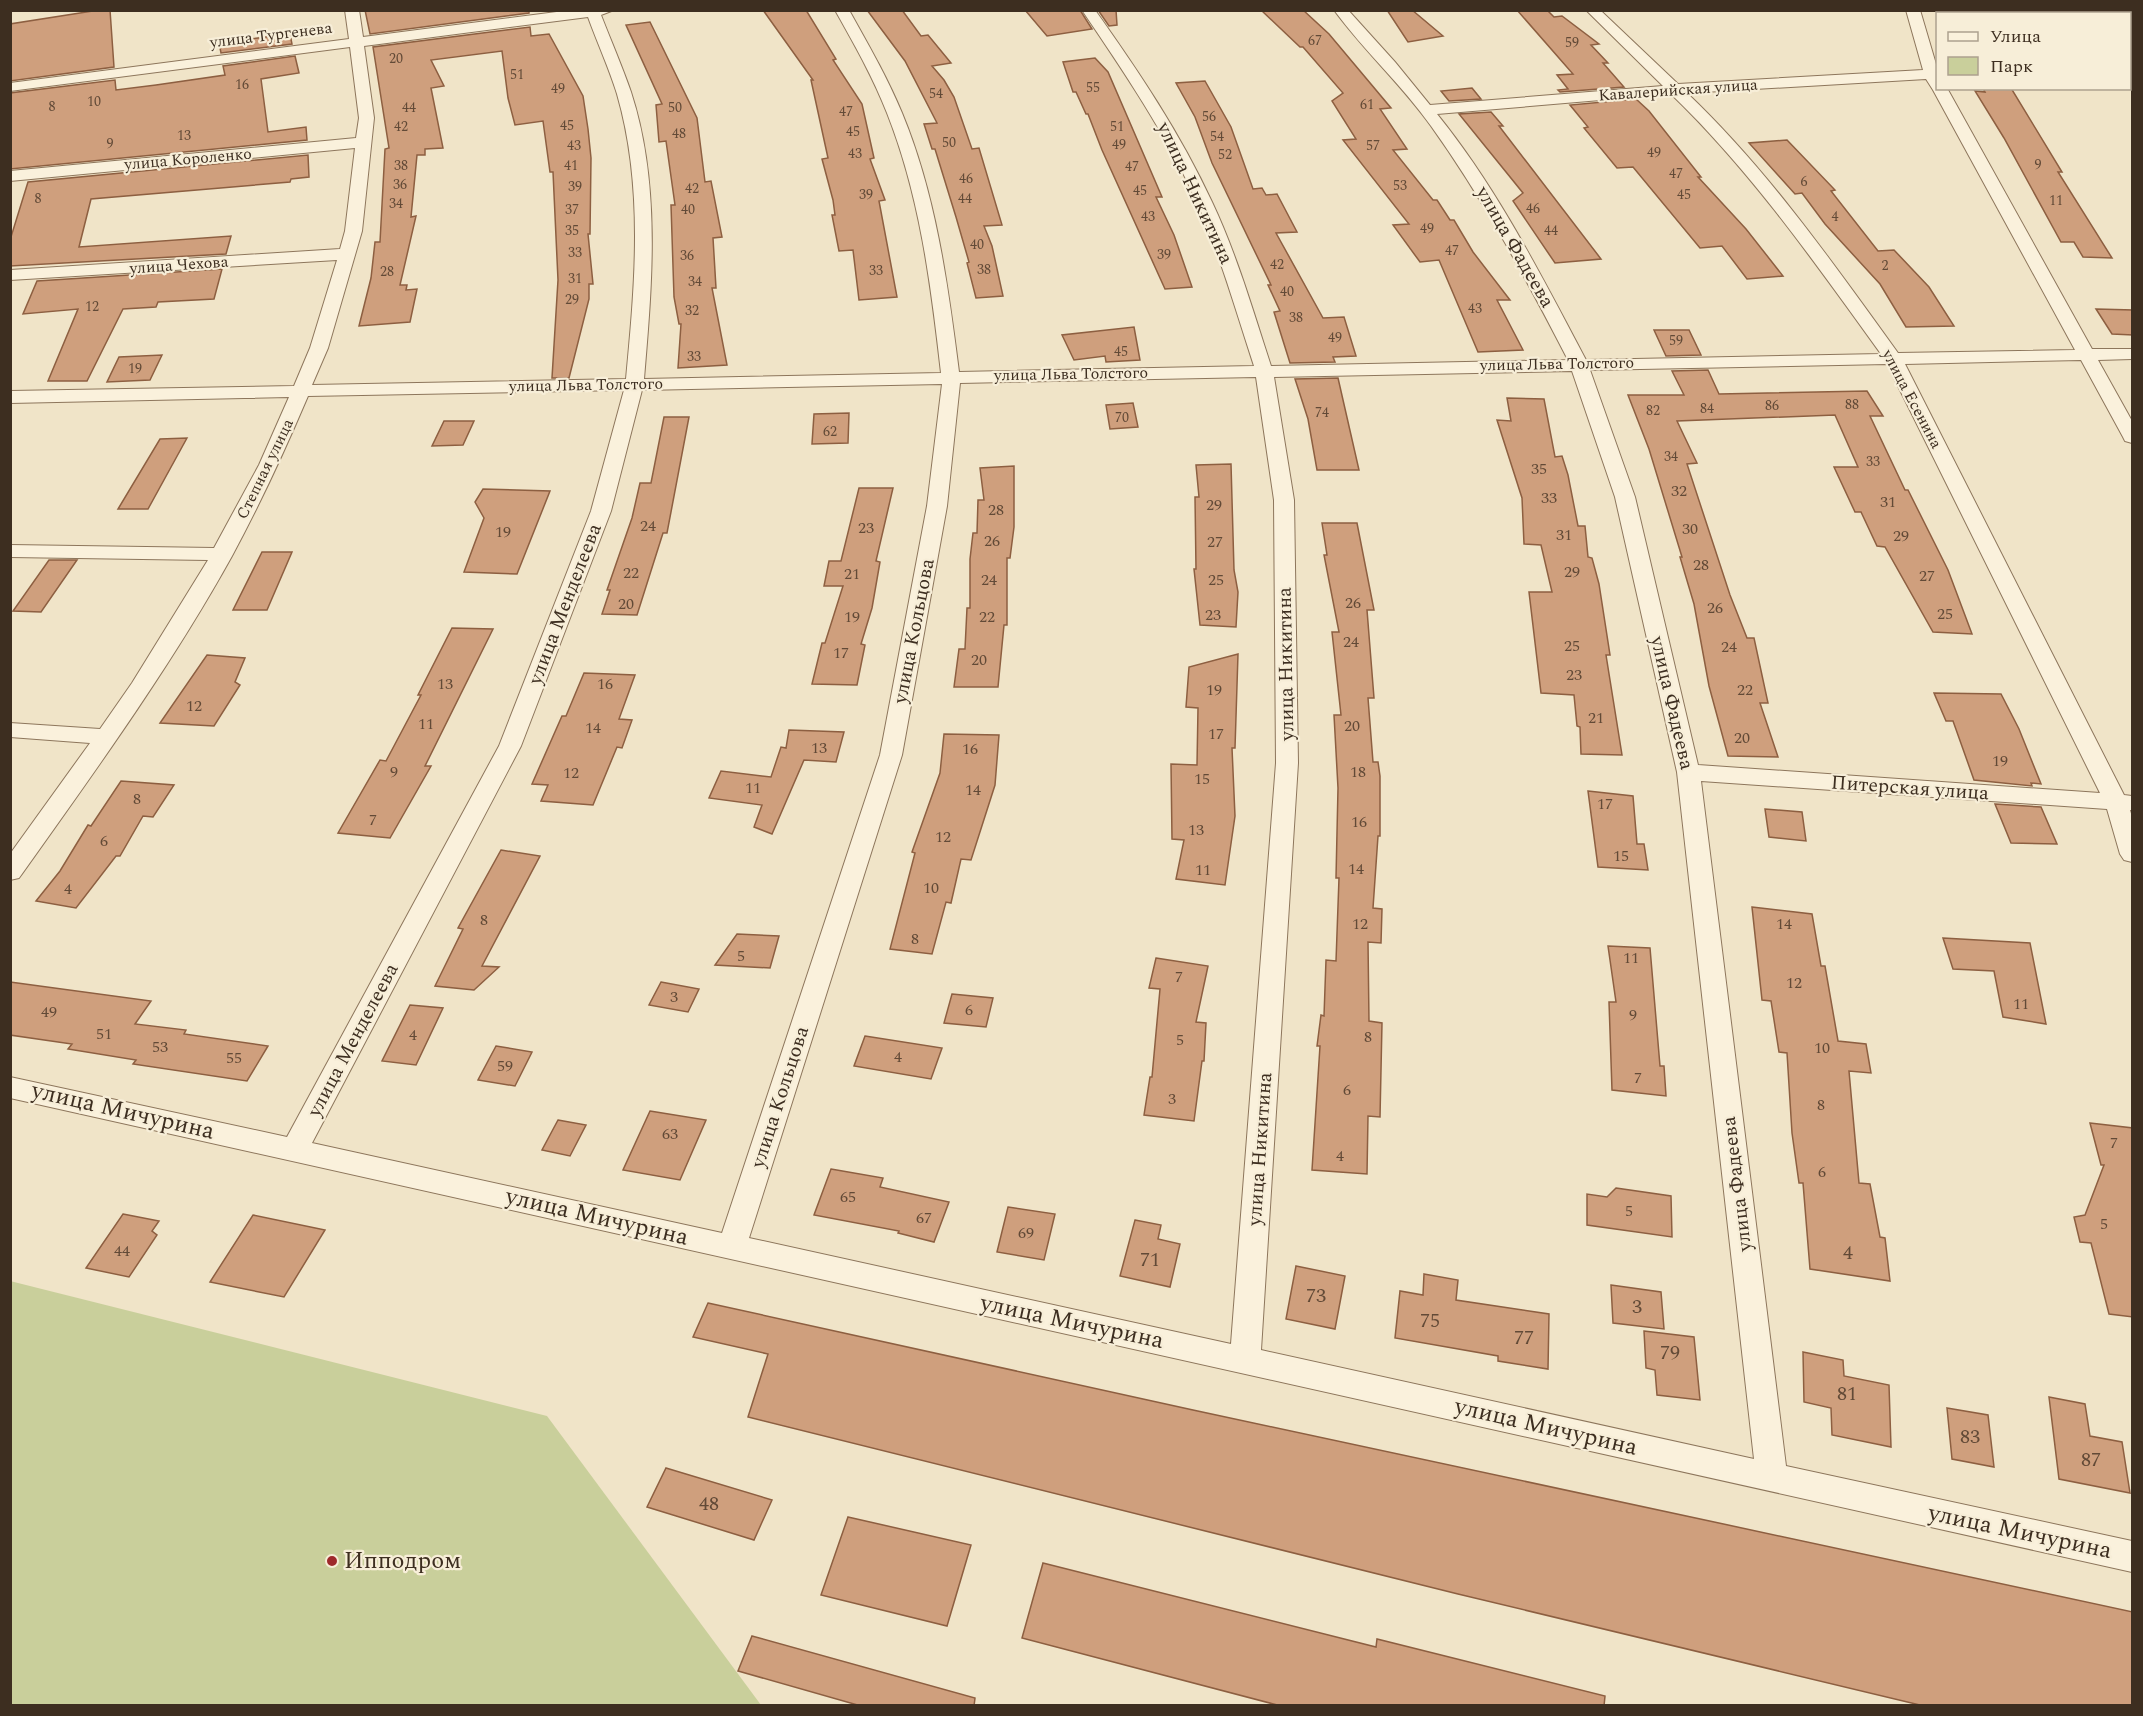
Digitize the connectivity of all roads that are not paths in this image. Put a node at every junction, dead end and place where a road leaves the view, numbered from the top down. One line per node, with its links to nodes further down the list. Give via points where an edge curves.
1 (352, 10): 8 (street, Степная улица)
2 (842, 10): 23 (street, улица Кольцова, via 895,114 912,165 939,280)
3 (1088, 10): 22 (street, улица Никитина, via 1145,92 1195,184 1231,268)
4 (1340, 10): 13 (street, улица Фадеева)
5 (1592, 10): 11 (street, улица Есенина)
6 (1913, 10): 9 (street)
7 (600, 11): 8 (street, улица Тургенева); 24 (street, улица Менделеева, via 624,93 641,184 643,291)
8 (359, 42): 10 (street, улица Тургенева); 14 (street, Степная улица, via 364,72)
9 (1936, 83): 11 (street, Кавалерийская улица)
10 (10, 87)
11 (1675, 89): 13 (street, Кавалерийская улица); 20 (street, улица Есенина, via 1804,237)
12 (1940, 90): 19 (street)
13 (1426, 110): 21 (street, улица Фадеева, via 1478,182 1520,250)
14 (364, 142): 15 (street, улица Короленко); 16 (street, Степная улица, via 362,177)
15 (10, 176)
16 (347, 254): 17 (street, улица Чехова); 25 (street, Степная улица, via 334,304)
17 (10, 276)
18 (2133, 354): 19 (street, улица Льва Толстого)
19 (2087, 355): 20 (street, улица Льва Толстого); 27 (street)
20 (1892, 357): 21 (street, улица Льва Толстого); 33 (street, улица Есенина)
21 (1579, 364): 22 (street, улица Льва Толстого); 32 (street, улица Фадеева, via 1625,497)
22 (1264, 370): 23 (street, улица Льва Толстого); 39 (street, улица Никитина, via 1284,500 1287,764)
23 (950, 377): 24 (street, улица Льва Толстого); 38 (street, улица Кольцова, via 937,506 891,754)
24 (634, 384): 25 (street, улица Льва Толстого); 37 (street, улица Менделеева, via 602,511 510,746)
25 (302, 391): 26 (street, улица Льва Толстого); 29 (street, Степная улица, via 271,461)
26 (10, 397)
27 (2133, 437)
28 (10, 550): 29 (street)
29 (222, 554): 31 (street, Степная улица)
30 (10, 730): 31 (street)
31 (108, 737): 35 (street, Степная улица)
32 (1688, 772): 33 (street, Питерская улица); 40 (street, улица Фадеева)
33 (2124, 803): 34 (street, улица Есенина)
34 (2133, 854)
35 (10, 872)
36 (10, 1087): 37 (street, улица Мичурина)
37 (294, 1150): 38 (street, улица Мичурина)
38 (732, 1247): 39 (street, улица Мичурина)
39 (1245, 1360): 40 (street, улица Мичурина)
40 (1772, 1477): 41 (street, улица Мичурина)
41 (2133, 1557)

